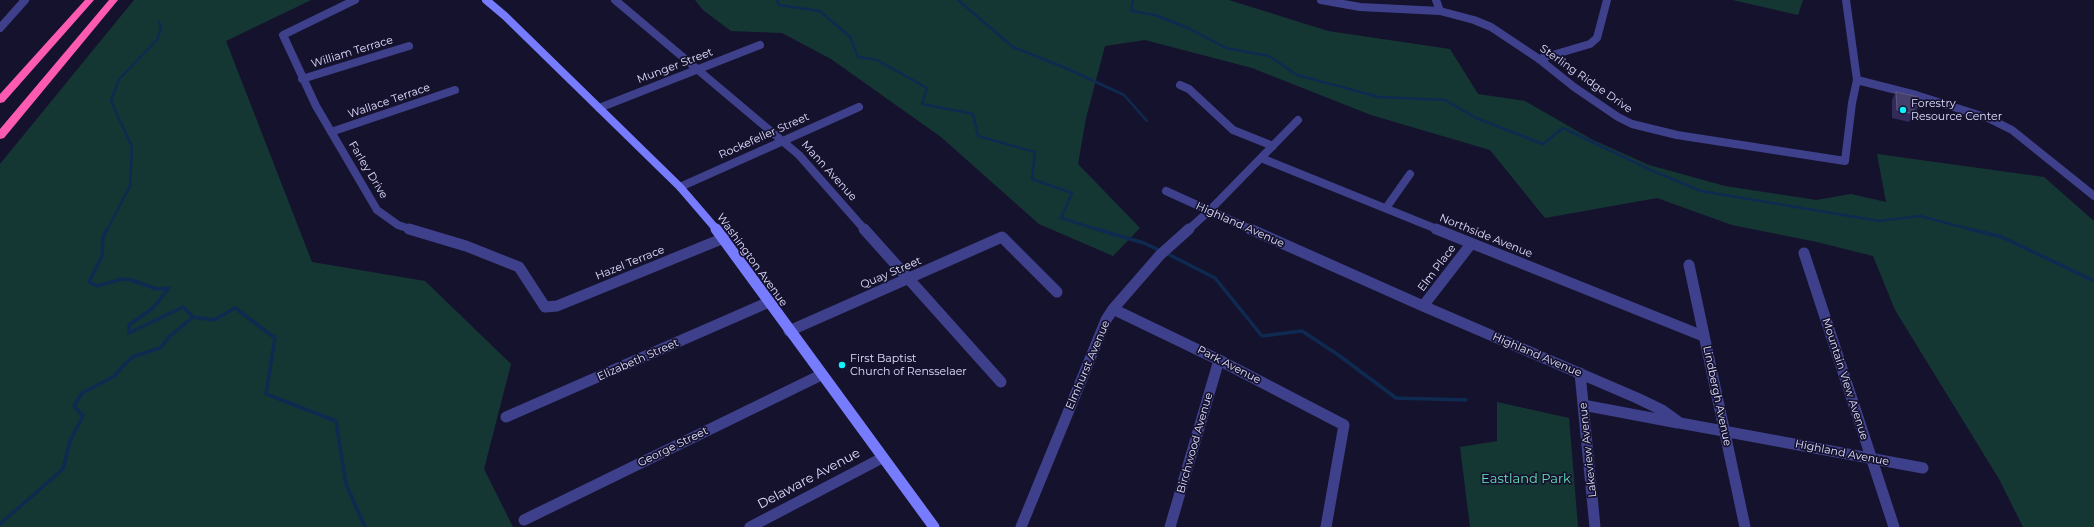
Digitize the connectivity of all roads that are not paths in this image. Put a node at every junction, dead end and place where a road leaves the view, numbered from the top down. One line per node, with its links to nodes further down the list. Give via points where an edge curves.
1 (25, 0): 14 (street)
2 (90, 0): 23 (highway)
3 (114, 0): 28 (highway)
4 (355, 0): 19 (street, Farley Drive, via 283,35)
5 (486, 0): 25 (street, Washington Avenue)
6 (615, 0): 18 (street, Mann Avenue)
7 (1321, 0): 12 (street, Sterling Ridge Drive, via 1360,7)
8 (1409, 0): 12 (street)
9 (1436, 0): 13 (street)
10 (1607, 0): 17 (street, via 1597,38 1590,44)
11 (1846, 0): 20 (street)
12 (1413, 10): 13 (street, Sterling Ridge Drive)
13 (1440, 11): 17 (street, Sterling Ridge Drive, via 1491,27)
14 (0, 28)
15 (760, 45): 18 (street, Munger Street)
16 (409, 46): 19 (street, William Terrace)
17 (1539, 59): 20 (street, Sterling Ridge Drive, via 1574,87 1632,124 1677,135 1846,162)
18 (698, 69): 25 (street, Munger Street); 29 (street, Mann Avenue)
19 (302, 79): 27 (street, Farley Drive)
20 (1857, 80): 35 (street, via 1945,103 1994,121 2012,130)
21 (1180, 85): 30 (street, via 1189,89 1233,130)
22 (455, 90): 27 (street, Wallace Terrace)
23 (0, 100)
24 (859, 107): 29 (street, Rockefeller Street)
25 (599, 108): 33 (street, Washington Avenue)
26 (1298, 120): 30 (street, Elmhurst Avenue)
27 (331, 132): 46 (street, Farley Drive, via 377,210 398,225 466,246 519,267)
28 (0, 136)
29 (783, 140): 33 (street, Rockefeller Street); 42 (street, Mann Avenue)
30 (1273, 146): 31 (street, Elmhurst Avenue)
31 (1261, 158): 36 (street, Northside Avenue); 37 (street, Elmhurst Avenue)
32 (1410, 174): 36 (street)
33 (680, 187): 38 (street, Washington Avenue)
34 (1166, 191): 37 (street, Highland Avenue)
35 (2094, 196)
36 (1386, 208): 39 (street, Northside Avenue)
37 (1209, 211): 45 (street, Highland Avenue); 47 (street, Elmhurst Avenue, via 1160,255)
38 (724, 238): 44 (street, Washington Avenue); 46 (street, Hazel Terrace, via 557,306)
39 (1471, 244): 45 (street, Elm Place); 49 (street, Northside Avenue)
40 (1804, 253): 59 (street, Mountain View Avenue)
41 (1689, 265): 49 (street, Lindbergh Avenue)
42 (909, 279): 43 (street, Quay Street, via 1002,237); 48 (street, Quay Street); 53 (street, Mann Avenue)
43 (1057, 292)
44 (769, 302): 48 (street, Washington Avenue); 55 (street, Elizabeth Street)
45 (1423, 306): 51 (street, Highland Avenue)
46 (544, 307)
47 (1113, 309): 50 (street, Park Avenue); 64 (street, Elmhurst Avenue, via 1106,320)
48 (789, 331): 52 (street, Washington Avenue)
49 (1703, 336): 57 (street, Lindbergh Avenue)
50 (1219, 360): 65 (street, Birchwood Avenue); 66 (street, Park Avenue, via 1344,425)
51 (1580, 374): 54 (street, Lakeview Avenue); 56 (street, Highland Avenue, via 1662,410)
52 (821, 375): 58 (street, Washington Avenue); 61 (street, George Street)
53 (1001, 382)
54 (1583, 405): 56 (street); 67 (street, Lakeview Avenue)
55 (506, 417)
56 (1680, 423): 57 (street, Highland Avenue)
57 (1724, 431): 59 (street, Highland Avenue); 68 (street, Lindbergh Avenue)
58 (882, 458): 62 (street, Delaware Avenue); 63 (street, Washington Avenue)
59 (1872, 459): 60 (street, Highland Avenue); 69 (street, Mountain View Avenue)
60 (1923, 468)
61 (524, 520)
62 (750, 527)
63 (934, 527)
64 (1021, 527)
65 (1170, 527)
66 (1326, 527)
67 (1595, 527)
68 (1745, 527)
69 (1894, 527)

